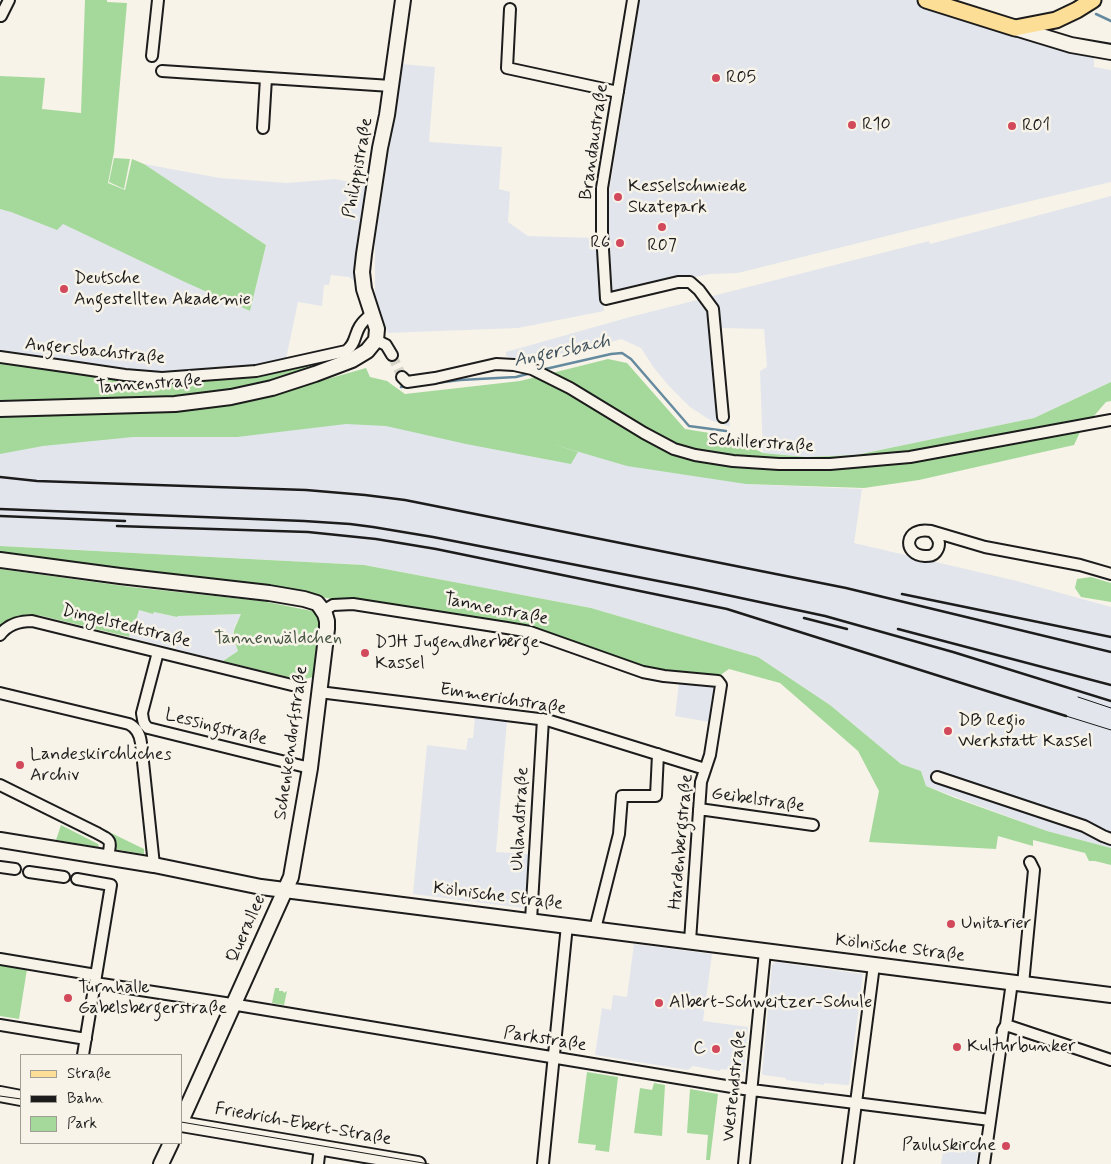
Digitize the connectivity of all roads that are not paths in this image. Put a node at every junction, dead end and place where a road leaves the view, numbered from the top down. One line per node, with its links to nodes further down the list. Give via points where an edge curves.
1 (9, 0): 8 (street)
2 (158, 0): 13 (street)
3 (403, 0): 16 (street, Philippistraße)
4 (633, 0): 17 (street, Brandaustraße)
5 (926, 0): 10 (main road)
6 (1092, 0): 9 (main road)
7 (510, 9): 17 (street, via 506,68)
8 (1, 16)
9 (1056, 20): 10 (main road); 11 (street, via 1054,28)
10 (1015, 28): 11 (street)
11 (1064, 43): 12 (street)
12 (1111, 52)
13 (152, 56)
14 (162, 71): 15 (street)
15 (266, 78): 16 (street); 18 (street)
16 (391, 86): 19 (street, Philippistraße, via 363,263 364,289)
17 (618, 92): 25 (street, Brandaustraße, via 602,188 606,299 678,282 690,282 699,290 713,309)
18 (263, 128)
19 (372, 314): 20 (street, Philippistraße, via 378,329); 22 (street, Angersbachstraße, via 359,326 352,346 346,351 256,371 162,378)
20 (376, 340): 21 (street, via 386,345); 24 (street, Tannenstraße, via 367,351 341,365 272,388 231,396 175,404)
21 (392, 355)
22 (0, 357)
23 (402, 378): 26 (street, Schillerstraße, via 407,382 478,367 514,364 570,388 674,448 733,462 830,464 910,457)
24 (0, 409)
25 (723, 417)
26 (1111, 420)
27 (931, 531): 29 (street, via 991,548)
28 (0, 560): 30 (street, Tannenstraße, via 269,593 304,600)
29 (1111, 574)
30 (320, 607): 33 (street, Tannenstraße, via 353,604 530,632 643,672); 35 (street, Schenkendorfstraße, via 327,629)
31 (3, 631): 32 (street, Dingelstedtstraße, via 18,622 32,621)
32 (158, 652): 34 (street, Dingelstedtstraße); 38 (street)
33 (718, 681): 41 (street, Hardenbergstraße, via 721,685 713,748)
34 (296, 686)
35 (319, 692): 37 (street, Emmerichstraße); 40 (street, Schenkendorfstraße)
36 (0, 693): 38 (street, Lessingstraße)
37 (542, 719): 39 (street, Emmerichstraße); 57 (street, Uhlandstraße)
38 (139, 726): 40 (street, Lessingstraße); 50 (street)
39 (658, 754): 41 (street, Emmerichstraße); 59 (street, via 656,796 622,796 619,834)
40 (310, 768): 56 (street, Schenkendorfstraße, via 292,873)
41 (705, 769): 44 (street, Hardenbergstraße)
42 (937, 777): 46 (street, via 1084,826)
43 (0, 785): 48 (street, via 108,839)
44 (699, 809): 45 (street, Geibelstraße); 60 (street, Hardenbergstraße)
45 (813, 825)
46 (1111, 839)
47 (0, 840): 48 (street, Kölnische Straße)
48 (108, 857): 50 (street, Kölnische Straße)
49 (1030, 862): 65 (street, via 1034,870)
50 (154, 864): 56 (street, Kölnische Straße, via 261,887)
51 (0, 867): 52 (street)
52 (14, 869)
53 (29, 872): 54 (street)
54 (64, 877)
55 (77, 879): 64 (street, via 111,885)
56 (286, 889): 57 (street, Kölnische Straße); 67 (street, Querallee)
57 (531, 920): 58 (street, Kölnische Straße)
58 (567, 925): 59 (street, Kölnische Straße); 72 (street)
59 (595, 928): 60 (street, Kölnische Straße)
60 (690, 941): 61 (street, Kölnische Straße)
61 (766, 951): 63 (street, Kölnische Straße); 74 (street, Westendstraße)
62 (0, 960): 64 (street, Parkstraße)
63 (874, 965): 65 (street, Kölnische Straße); 77 (street)
64 (96, 979): 67 (street, Parkstraße); 70 (street)
65 (1017, 983): 66 (street, Kölnische Straße); 69 (street)
66 (1111, 995)
67 (234, 1005): 72 (street, Parkstraße); 78 (street, Querallee)
68 (0, 1025): 70 (street)
69 (1006, 1026): 73 (street); 79 (street)
70 (86, 1039): 71 (street)
71 (83, 1054)
72 (554, 1058): 74 (street, Parkstraße); 86 (street)
73 (1111, 1060)
74 (751, 1090): 77 (street, Parkstraße); 87 (street, Westendstraße)
75 (0, 1094): 76 (street)
76 (20, 1098)
77 (856, 1103): 79 (street, Parkstraße); 88 (street)
78 (182, 1120)
79 (990, 1120): 89 (street)
80 (182, 1122): 82 (street, Friedrich-Ebert-Straße)
81 (171, 1144): 83 (street)
82 (320, 1147): 84 (street); 85 (street, Friedrich-Ebert-Straße)
83 (161, 1164)
84 (318, 1164)
85 (418, 1164)
86 (543, 1164)
87 (744, 1164)
88 (848, 1164)
89 (984, 1164)

